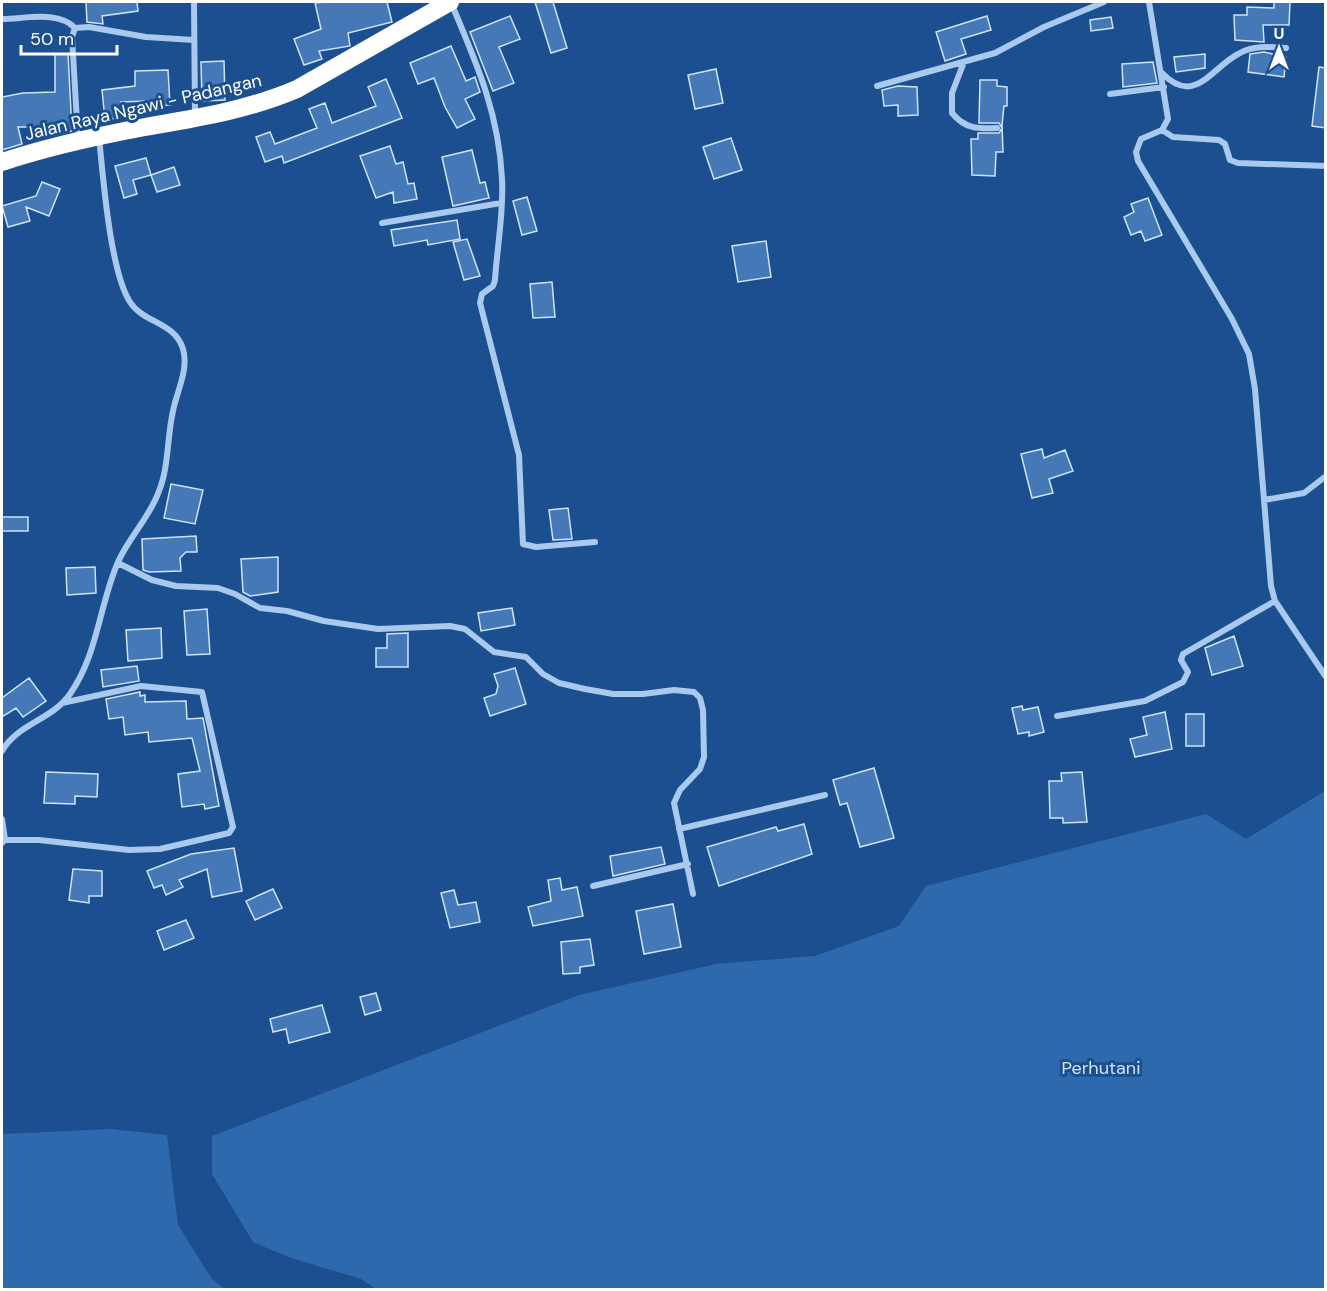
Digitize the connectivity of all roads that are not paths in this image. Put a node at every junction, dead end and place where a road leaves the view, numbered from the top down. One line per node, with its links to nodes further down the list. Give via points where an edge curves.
1 (194, 2): 7 (street)
2 (450, 2): 14 (highway, Jalan Raya Ngawi - Padangan, via 297,89 270,100); 21 (street, via 492,108 501,170)
3 (1104, 2): 9 (street, via 994,53)
4 (1149, 2): 10 (street)
5 (2, 19): 6 (street, via 57,17)
6 (75, 28): 7 (street); 18 (street, via 72,37)
7 (194, 40): 14 (street)
8 (1286, 48): 10 (street, via 1245,50 1193,86 1179,85)
9 (964, 62): 11 (street); 15 (street, via 952,93 952,113 964,125)
10 (1161, 71): 12 (street)
11 (877, 86)
12 (1164, 87): 13 (street); 16 (street, via 1168,113)
13 (1110, 94)
14 (195, 118): 17 (highway, Jalan Raya Ngawi - Padangan)
15 (997, 128)
16 (1162, 130): 20 (street, via 1173,136 1219,140 1225,144 1230,160 1238,164); 24 (street, via 1141,139 1137,160 1249,354)
17 (99, 137): 18 (highway, Jalan Raya Ngawi - Padangan); 26 (street, via 120,277 130,302 141,314 174,333 183,348 184,364 159,492)
18 (78, 142): 19 (highway, Jalan Raya Ngawi - Padangan)
19 (2, 162)
20 (1326, 166)
21 (501, 203): 22 (street); 25 (street, via 495,280 482,294 480,303 519,455 523,544 536,547)
22 (382, 223)
23 (1326, 476): 24 (street, via 1304,493)
24 (1264, 500): 27 (street)
25 (595, 542)
26 (118, 563): 29 (street, via 92,655); 34 (street, via 152,580 176,586 218,588 260,608 324,621 378,629 465,629 501,656 526,657 559,683 585,689 614,694 694,692 703,710 704,758 674,803)
27 (1275, 601): 28 (street); 30 (street, via 1183,654 1181,660 1188,672 1183,682 1127,706)
28 (1326, 677)
29 (61, 703): 31 (street, via 9,738); 35 (street, via 141,686 202,692 233,827 229,833 195,842 137,850 39,840)
30 (1058, 716)
31 (2, 751)
32 (825, 795): 34 (street)
33 (2, 819): 35 (street)
34 (679, 829): 36 (street)
35 (3, 841)
36 (688, 864): 37 (street); 38 (street)
37 (593, 886)
38 (693, 894)

